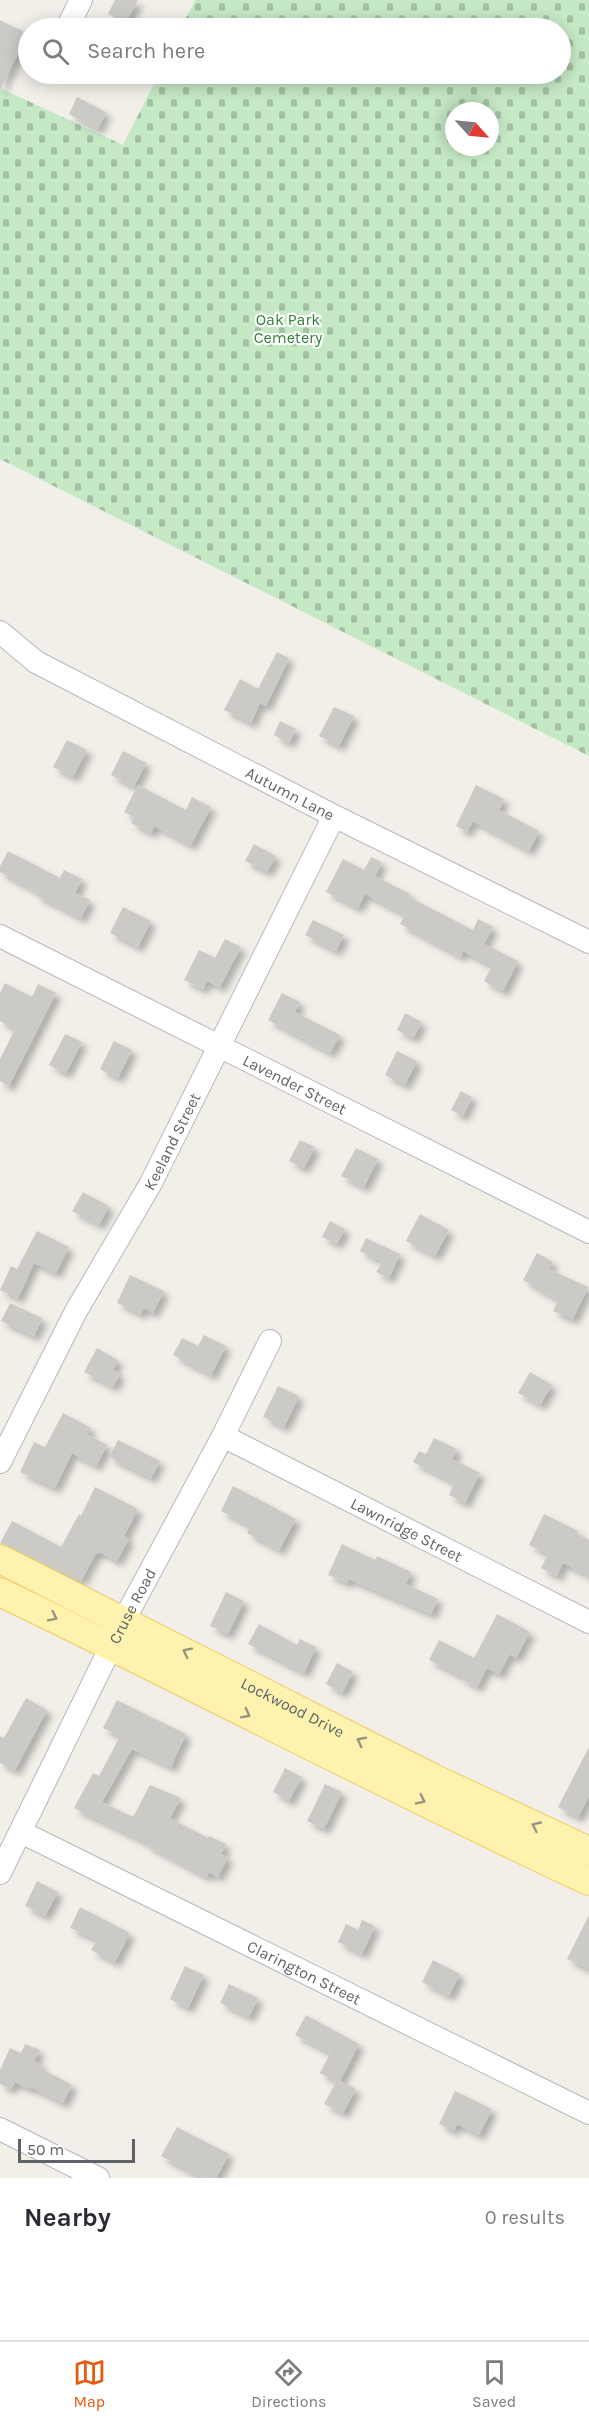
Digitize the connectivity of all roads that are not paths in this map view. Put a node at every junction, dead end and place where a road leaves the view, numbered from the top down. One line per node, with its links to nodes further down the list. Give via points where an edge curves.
1 (81, 0): 2 (street)
2 (72, 18)
3 (0, 632): 4 (street, Autumn Lane, via 36,662)
4 (334, 816): 6 (street, Autumn Lane); 7 (street, Keeland Street)
5 (0, 936): 7 (street, Lavender Street)
6 (589, 942)
7 (220, 1047): 8 (street, Lavender Street); 11 (street, Keeland Street, via 151,1183 75,1313)
8 (589, 1232)
9 (270, 1341): 10 (street, Cruse Road)
10 (223, 1436): 14 (street, Cruse Road); 15 (street, Lawnridge Street)
11 (0, 1462)
12 (0, 1559): 14 (main road, Lockwood Drive)
13 (0, 1592): 16 (main road, Lockwood Drive, one-way to 16)
14 (124, 1620): 16 (street, Cruse Road); 18 (main road, Lockwood Drive, one-way to 14, via 433,1778)
15 (589, 1622)
16 (111, 1646): 17 (street, Cruse Road); 20 (main road, Lockwood Drive, one-way to 20)
17 (21, 1832): 19 (street, Cruse Road); 21 (street, Clarington Street)
18 (589, 1851)
19 (0, 1873)
20 (589, 1881)
21 (589, 2113)
22 (0, 2129): 23 (street)
23 (98, 2178)

